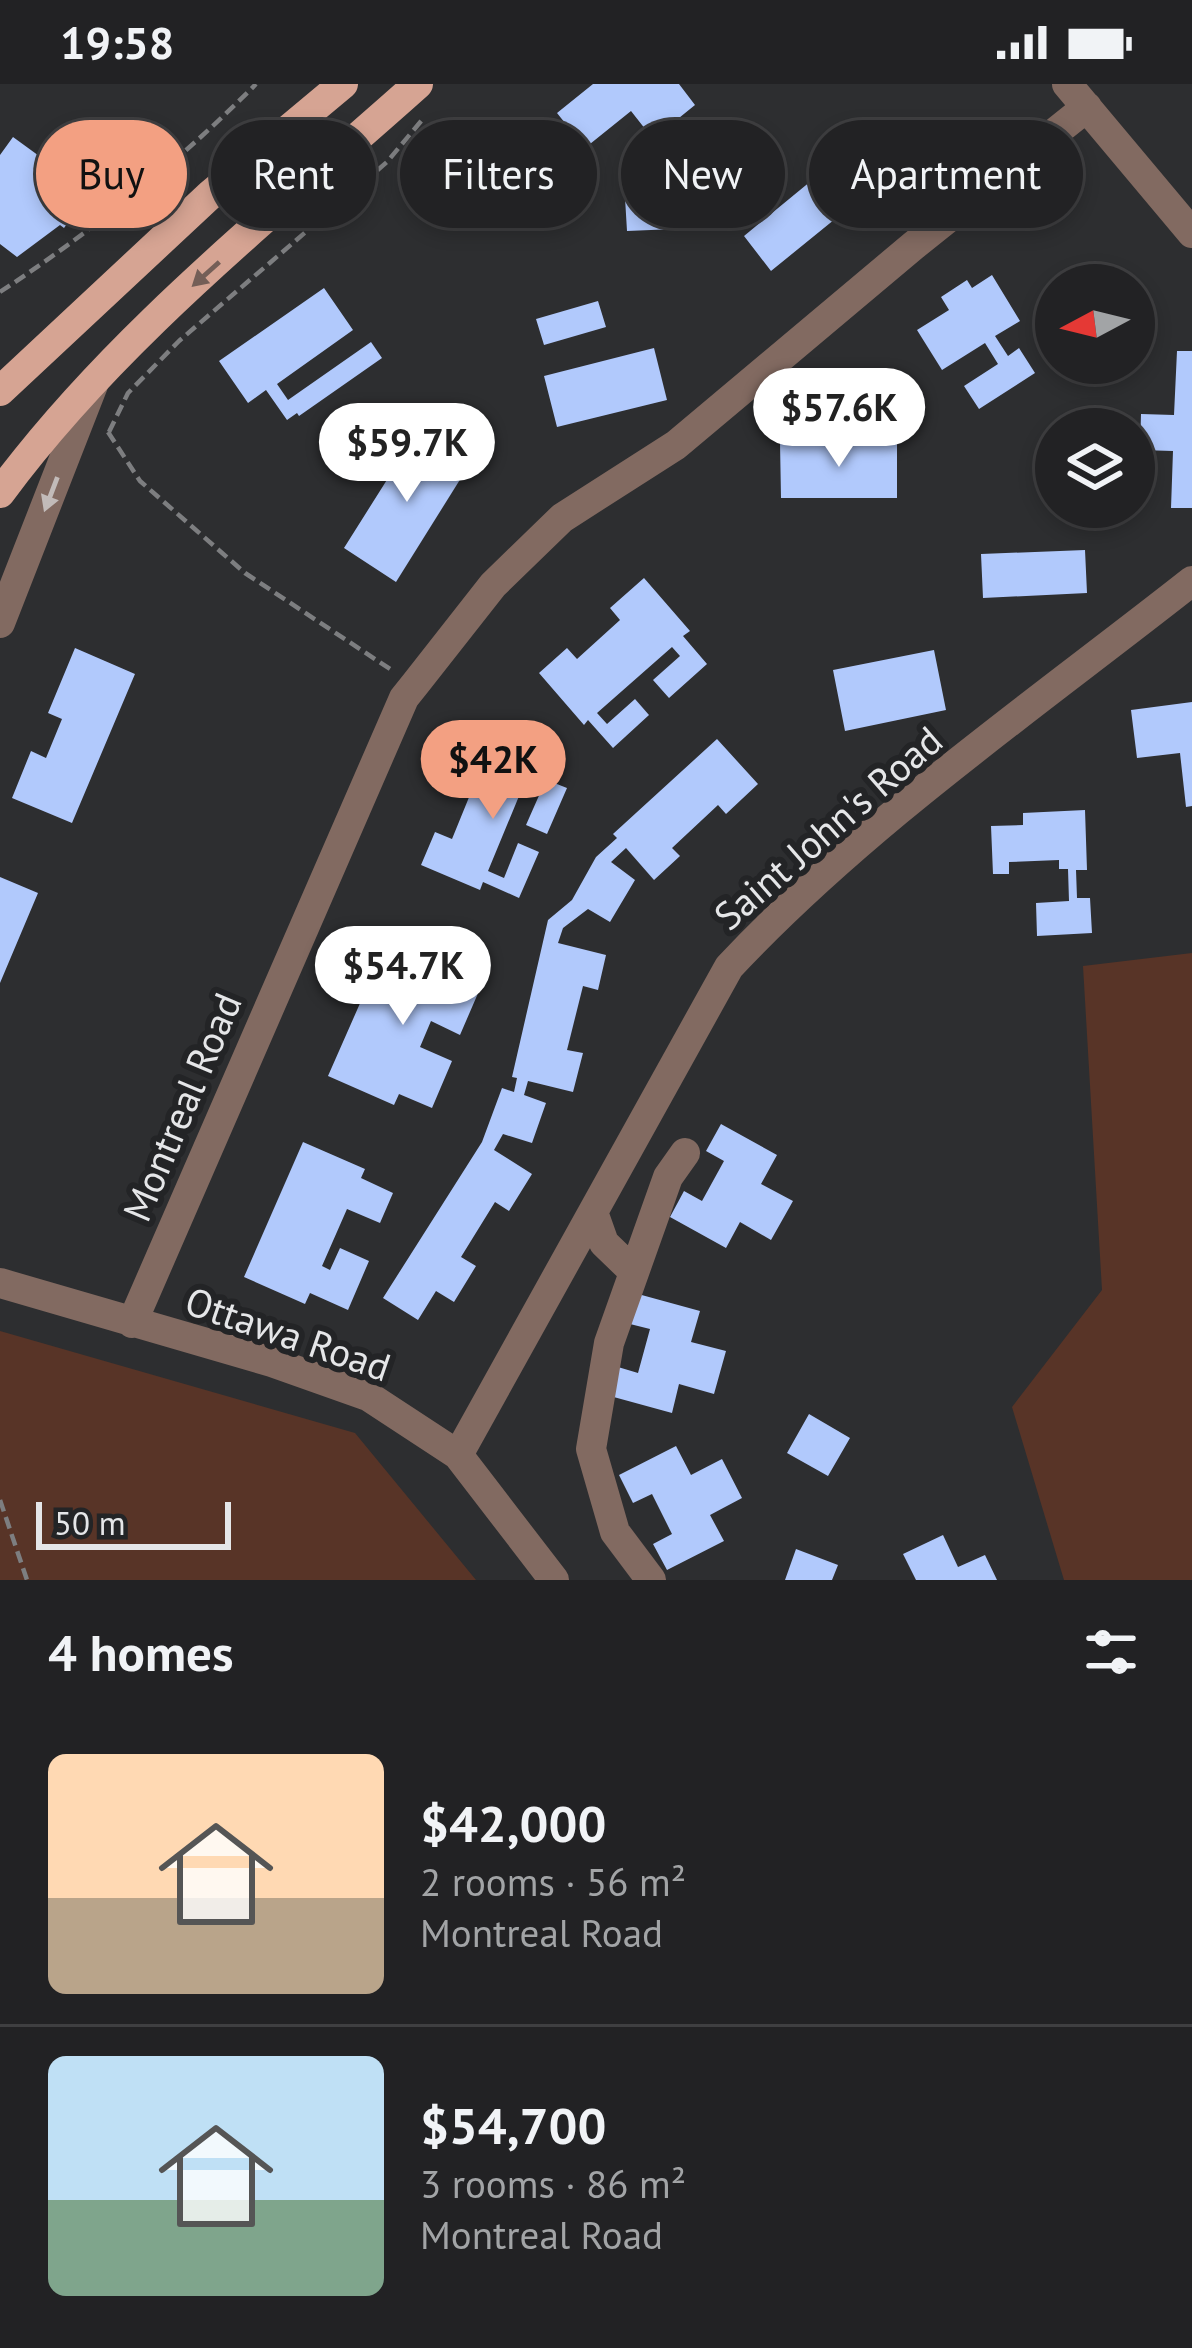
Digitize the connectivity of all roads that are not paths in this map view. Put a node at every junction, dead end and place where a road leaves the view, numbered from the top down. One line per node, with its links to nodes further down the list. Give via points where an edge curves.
1 (343, 84): 6 (main road, via 211,194)
2 (418, 84): 5 (main road, one-way to 5)
3 (1077, 96): 4 (street); 14 (street, Montreal Road, via 676,445 562,518 493,585 404,698)
4 (1192, 230)
5 (93, 385): 7 (main road, via 47,428); 9 (street, one-way to 9)
6 (0, 391)
7 (0, 493)
8 (1192, 581): 11 (street, Saint John's Road, via 786,906 729,967)
9 (0, 623)
10 (686, 1153): 12 (street, via 668,1177)
11 (593, 1212): 12 (street, via 604,1243); 15 (street, Saint John's Road)
12 (632, 1270): 17 (street, via 609,1343 591,1449 615,1532)
13 (0, 1283): 14 (street, Ottawa Road)
14 (132, 1323): 15 (street, Ottawa Road, via 351,1388)
15 (458, 1454): 16 (street, Ottawa Road)
16 (552, 1579)
17 (651, 1580)

